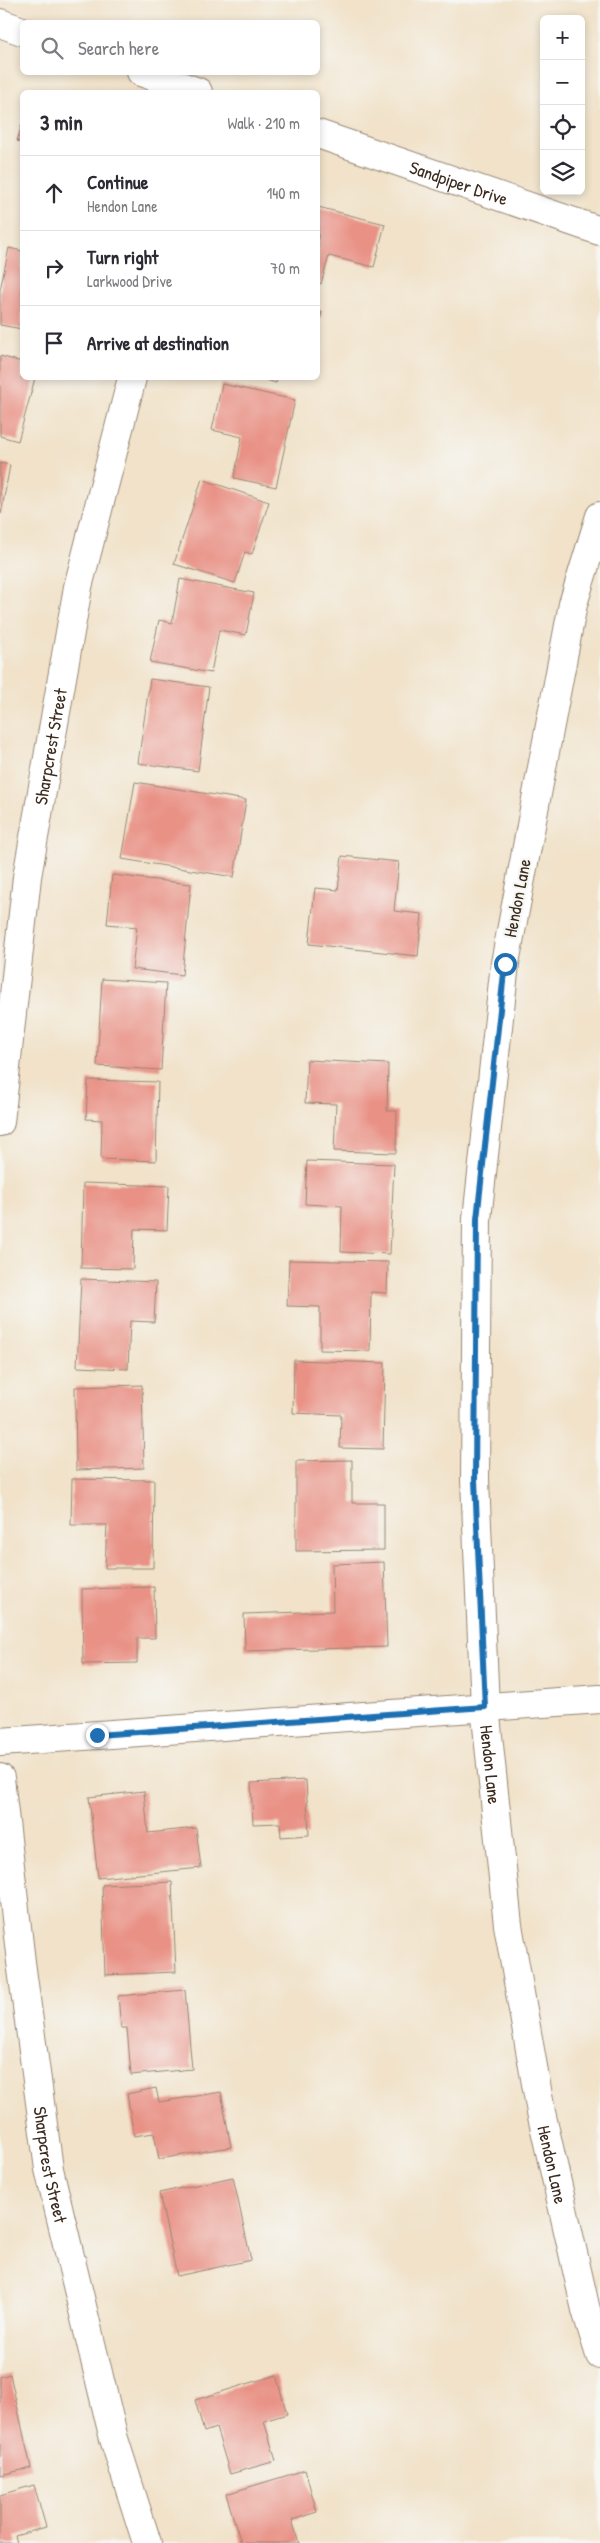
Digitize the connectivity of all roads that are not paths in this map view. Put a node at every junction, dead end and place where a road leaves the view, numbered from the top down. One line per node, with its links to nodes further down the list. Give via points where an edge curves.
1 (0, 23): 2 (street)
2 (20, 29)
3 (150, 75): 4 (street)
4 (192, 90)
5 (320, 135): 6 (street, Sandpiper Drive)
6 (600, 231)
7 (131, 380): 9 (street, Sharpcrest Street, via 78,587 27,877)
8 (600, 516): 11 (street, Hendon Lane, via 573,604 505,964 477,1219 475,1480)
9 (0, 1122)
10 (600, 1699): 11 (street)
11 (485, 1707): 12 (street); 14 (street, Hendon Lane, via 508,1925 541,2112 586,2310)
12 (0, 1742)
13 (0, 1778): 15 (street, Sharpcrest Street, via 49,2170 114,2439)
14 (600, 2355)
15 (147, 2543)

